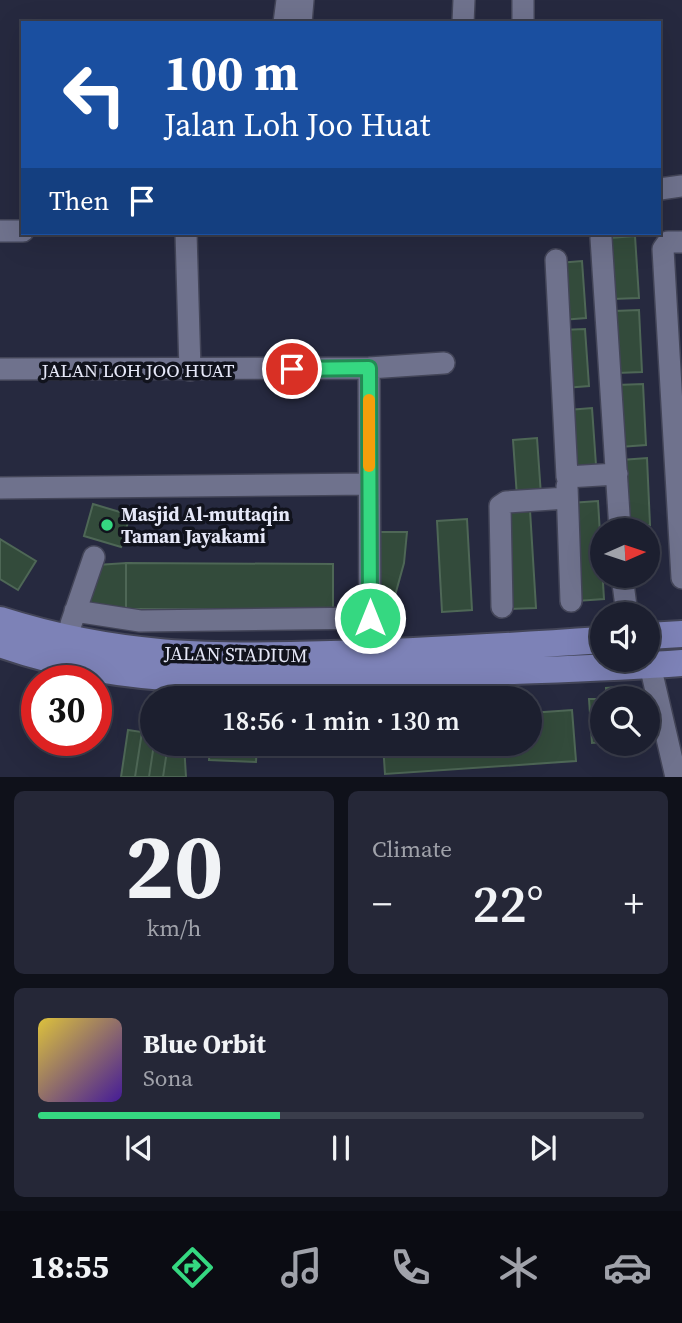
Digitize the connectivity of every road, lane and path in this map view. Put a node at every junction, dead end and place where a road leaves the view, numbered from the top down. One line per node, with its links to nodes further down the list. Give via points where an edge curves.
1 (287, 0): 5 (street)
2 (303, 0): 6 (street)
3 (464, 0): 7 (street)
4 (523, 0): 8 (street)
5 (284, 21)
6 (301, 21)
7 (463, 21)
8 (523, 21)
9 (682, 186): 10 (street)
10 (661, 189)
11 (0, 231): 12 (street)
12 (21, 232)
13 (186, 235): 21 (street)
14 (601, 238): 24 (street)
15 (682, 242): 17 (street, via 668,242 663,249)
16 (556, 260): 27 (street)
17 (674, 287): 22 (street)
18 (444, 363): 19 (street, JALAN LOH JOO HUAT)
19 (369, 368): 21 (street, JALAN LOH JOO HUAT); 25 (street)
20 (0, 369): 21 (street, JALAN LOH JOO HUAT)
21 (190, 370)
22 (677, 397): 23 (street)
23 (678, 439): 30 (street)
24 (617, 474): 27 (street); 28 (street)
25 (369, 484): 26 (street); 34 (street)
26 (0, 488)
27 (567, 488): 31 (street); 32 (street, via 500,506)
28 (619, 518)
29 (94, 557): 33 (street)
30 (682, 578)
31 (571, 601)
32 (502, 607)
33 (75, 611): 34 (street, via 140,621); 38 (street)
34 (370, 618): 41 (street)
35 (0, 620): 38 (main road, JALAN STADIUM)
36 (682, 634): 37 (main road)
37 (660, 635)
38 (67, 639): 41 (main road, JALAN STADIUM, via 140,652 209,657)
39 (590, 641): 41 (main road, JALAN STADIUM)
40 (0, 645): 44 (main road, JALAN STADIUM, via 37,658 132,676 383,677)
41 (370, 653)
42 (682, 663): 43 (main road, JALAN STADIUM)
43 (660, 664)
44 (590, 668)
45 (652, 672): 46 (street)
46 (676, 777)

